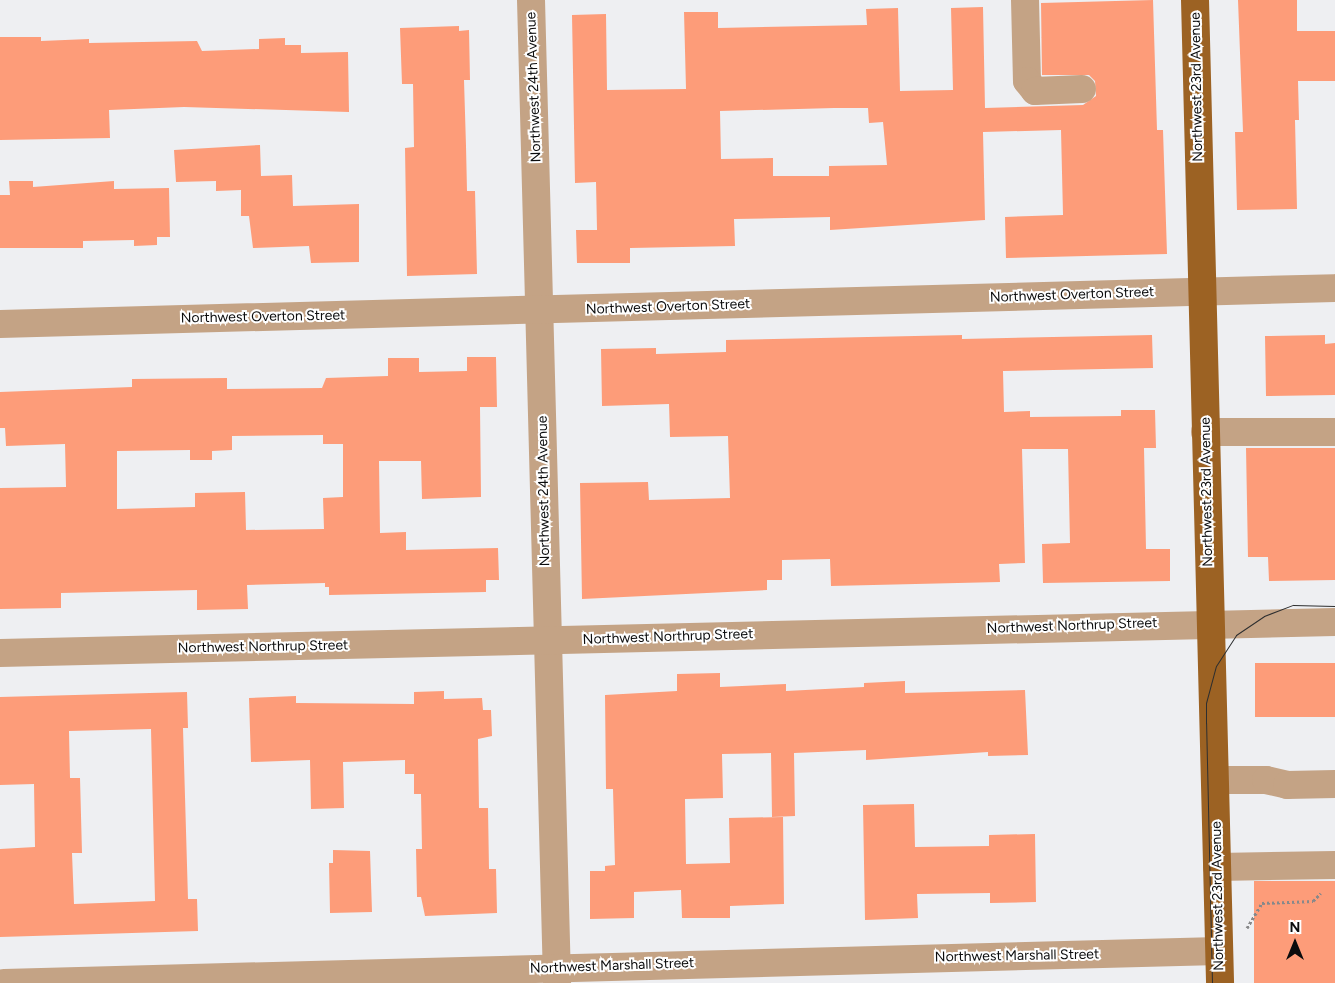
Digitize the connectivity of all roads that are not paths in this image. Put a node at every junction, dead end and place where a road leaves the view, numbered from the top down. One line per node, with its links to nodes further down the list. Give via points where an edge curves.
1 (531, 0): 7 (street, Northwest 24th Avenue)
2 (1025, 0): 4 (street, via 1026,82 1035,91)
3 (1195, 0): 6 (main road, Northwest 23rd Avenue)
4 (1082, 89)
5 (1335, 288): 6 (street, Northwest Overton Street)
6 (1202, 292): 7 (street, Northwest Overton Street); 9 (main road, Northwest 23rd Avenue)
7 (540, 311): 8 (street, Northwest Overton Street); 13 (street, Northwest 24th Avenue)
8 (0, 324)
9 (1205, 432): 10 (street); 12 (main road, Northwest 23rd Avenue)
10 (1335, 432)
11 (1335, 622): 12 (street, Northwest Northrup Street)
12 (1211, 623): 13 (street, Northwest Northrup Street); 15 (main road, Northwest 23rd Avenue)
13 (548, 640): 14 (street, Northwest Northrup Street); 20 (street, Northwest 24th Avenue)
14 (0, 653)
15 (1215, 780): 16 (street, via 1266,780 1287,785); 17 (main road, Northwest 23rd Avenue)
16 (1335, 784)
17 (1217, 866): 18 (street); 19 (main road, Northwest 23rd Avenue)
18 (1331, 876)
19 (1220, 951): 20 (street, Northwest Marshall Street); 22 (main road, Northwest 23rd Avenue)
20 (557, 975): 21 (street, Northwest Marshall Street)
21 (4, 983)
22 (1220, 983)

